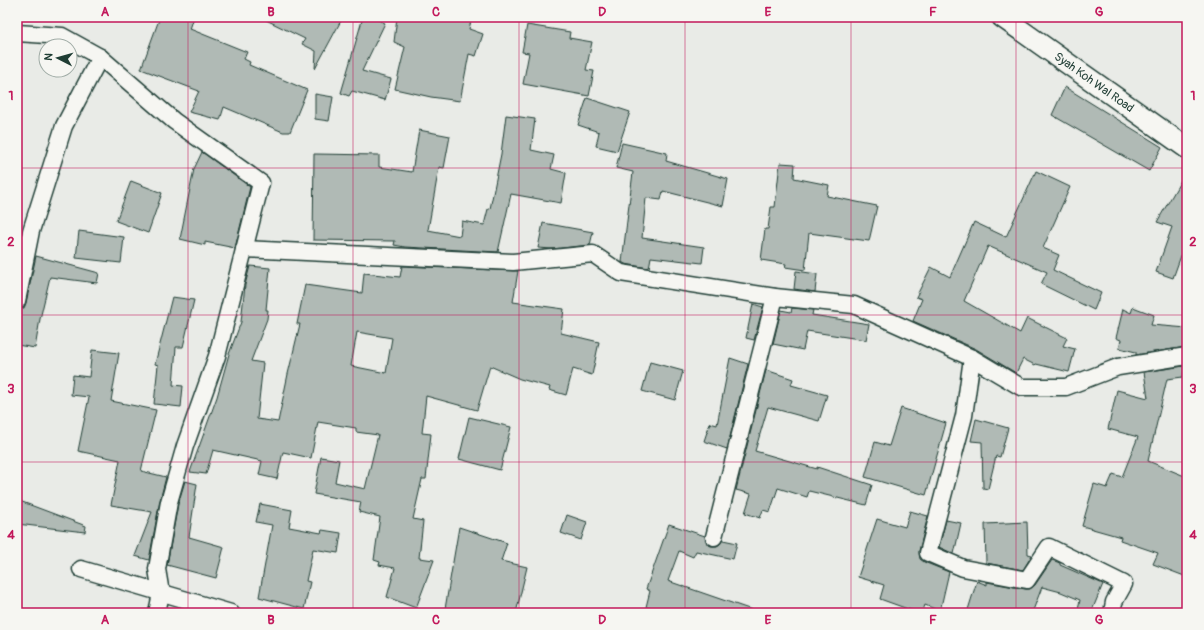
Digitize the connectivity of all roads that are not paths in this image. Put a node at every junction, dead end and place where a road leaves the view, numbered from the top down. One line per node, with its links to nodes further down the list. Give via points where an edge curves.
1 (1002, 17): 4 (street, Syah Koh Wal Road)
2 (17, 33): 3 (street, via 62,36)
3 (100, 57): 5 (street, via 174,121 261,183); 7 (street, via 64,126 31,231)
4 (1187, 148)
5 (244, 249): 6 (street, via 513,262 593,254 621,273); 12 (street, via 217,356 185,446 169,502 157,569)
6 (775, 297): 9 (street, via 854,305); 10 (street)
7 (17, 300)
8 (1187, 356): 9 (street, via 1118,367 1066,387 1021,387)
9 (972, 358): 15 (street, via 964,416 928,553 963,568 1027,580 1050,547 1124,584 1114,602)
10 (714, 536)
11 (81, 569): 12 (street)
12 (160, 593): 13 (street); 14 (street)
13 (157, 613)
14 (231, 613)
15 (1112, 613)

